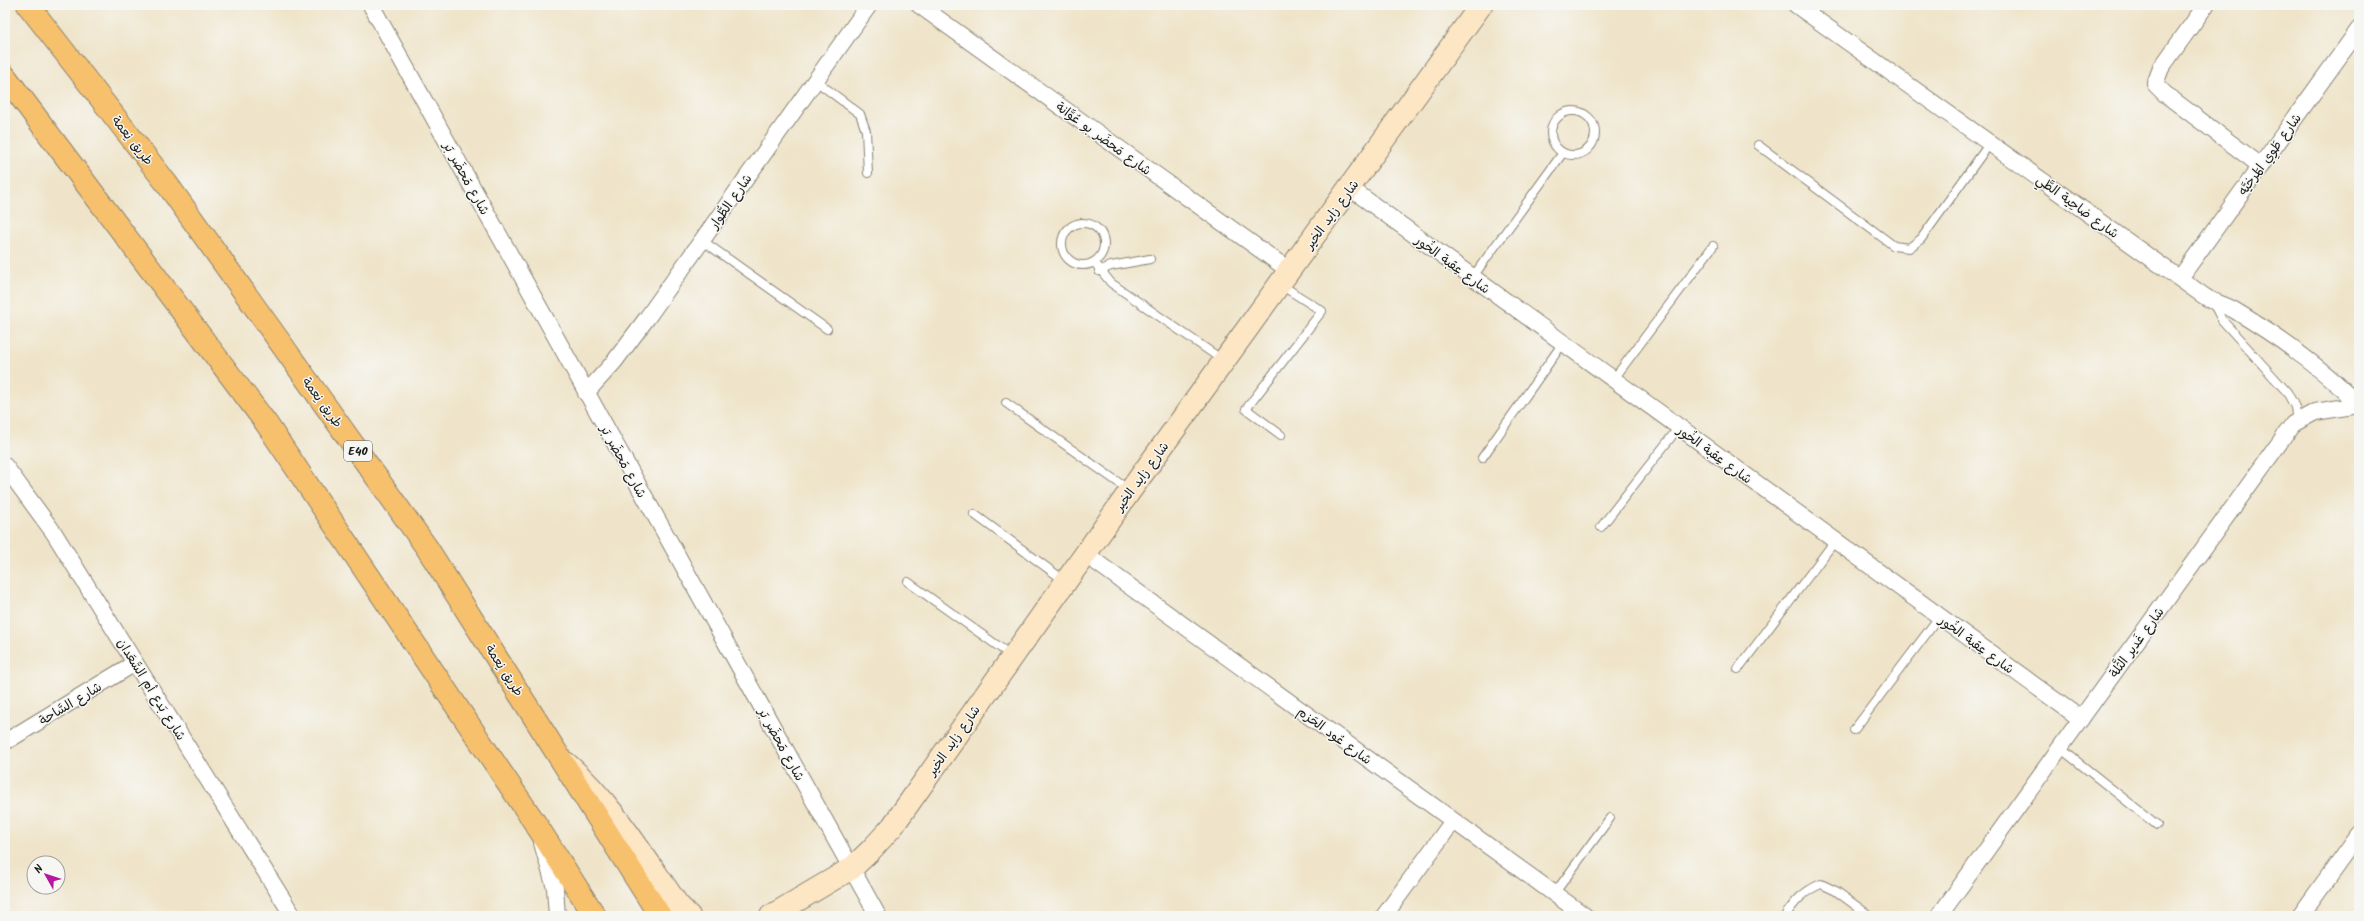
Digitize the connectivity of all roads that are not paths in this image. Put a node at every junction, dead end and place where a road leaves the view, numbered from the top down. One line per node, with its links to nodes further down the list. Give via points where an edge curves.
1 (28, 5): 53 (main road, طريق نِعمة / E40, via 167,184 427,548)
2 (372, 5): 30 (street, شارع مَحضَر بَر)
3 (869, 5): 10 (street, شارع الطُّوار)
4 (919, 5): 22 (street, شارع مَحضَر بو عُوَّانة)
5 (1481, 5): 16 (street, شارع زايد الخير)
6 (2206, 5): 14 (street, via 2161,68 2155,84)
7 (1802, 7): 11 (street, شارع ضاحِية الطَّي)
8 (2359, 29): 14 (street, شارع طَوِي المَرخيَّه)
9 (5, 76): 56 (main road, via 266,423)
10 (816, 81): 15 (lane, via 860,114 866,131); 17 (street, شارع الطُّوار)
11 (1990, 143): 12 (lane, via 1921,239 1909,248 1894,246); 24 (street, شارع ضاحِية الطَّي)
12 (1758, 145)
13 (1562, 154): 13 (lane, via 1576,156 1589,150 1595,137 1593,123 1583,113 1569,111 1556,117 1550,130 1552,144); 23 (lane)
14 (2261, 166): 24 (street, شارع طَوِي المَرخيَّه)
15 (868, 173)
16 (1350, 188): 22 (street, شارع زايد الخير); 23 (street, شارع عِقبة الخُور)
17 (703, 241): 26 (lane); 30 (street, شارع الطُّوار, via 614,362)
18 (1714, 246): 29 (lane)
19 (1150, 259): 21 (lane, via 1111,266)
20 (1095, 263): 20 (lane, via 1104,252 1105,238 1097,227 1084,222 1071,226 1062,236 1062,250 1069,261 1082,266); 21 (lane)
21 (1099, 271): 28 (lane, via 1110,283)
22 (1285, 278): 28 (street, شارع زايد الخير); 35 (lane, via 1322,311 1246,409)
23 (1472, 278): 27 (street, شارع عِقبة الخُور)
24 (2180, 278): 25 (street, شارع ضاحِية الطَّي)
25 (2213, 302): 32 (street, شارع ضاحِية الطَّي, via 2233,309 2312,364); 33 (lane, via 2222,320 2287,392 2295,408)
26 (827, 329)
27 (1563, 343): 29 (street, شارع عِقبة الخُور); 36 (lane)
28 (1224, 361): 38 (street, شارع زايد الخير)
29 (1613, 380): 34 (street, شارع عِقبة الخُور)
30 (586, 393): 59 (street, شارع مَحضَر بَر)
31 (1006, 402): 38 (lane)
32 (2359, 405): 33 (street, شارع غَدير الثَّلة, via 2315,412)
33 (2293, 424): 49 (street, شارع غَدير الثَّلة)
34 (1679, 428): 40 (lane); 41 (street, شارع عِقبة الخُور)
35 (1281, 435)
36 (1482, 458)
37 (5, 466): 47 (street, شارع بَدع أم السَّعَدان, via 54,533)
38 (1130, 491): 42 (street, شارع زايد الخير)
39 (974, 514): 44 (lane)
40 (1601, 527)
41 (1835, 541): 45 (street, شارع عِقبة الخُور); 48 (lane)
42 (1085, 554): 44 (street, شارع زايد الخير); 55 (street, شارع عُود الحَزم)
43 (908, 582): 46 (lane)
44 (1066, 582): 46 (street, شارع زايد الخير)
45 (1939, 617): 49 (street, شارع عِقبة الخُور); 50 (lane)
46 (1012, 657): 59 (street, شارع زايد الخير, via 892,827)
47 (135, 663): 51 (street, شارع السَّاحة); 61 (street, شارع بَدع أم السَّعَدان)
48 (1738, 669)
49 (2081, 719): 52 (street, شارع غَدير الثَّلة)
50 (1854, 730)
51 (5, 742)
52 (2060, 748): 57 (lane); 72 (street, شارع غَدير الثَّلة)
53 (563, 760): 64 (main road, طريق نِعمة / E40); 65 (street, via 602,798 678,905)
54 (1610, 818): 60 (lane)
55 (1453, 821): 60 (street, شارع عُود الحَزم); 68 (street)
56 (538, 826): 62 (street, via 555,888); 63 (main road)
57 (2157, 826)
58 (2359, 834): 73 (street)
59 (852, 868): 66 (street, شارع زايد الخير); 67 (street, شارع مَحضَر بَر)
60 (1554, 894): 69 (street, شارع عُود الحَزم)
61 (294, 916)
62 (557, 916)
63 (595, 916)
64 (660, 916)
65 (689, 916)
66 (771, 916)
67 (878, 916)
68 (1384, 916)
69 (1585, 916)
70 (1785, 916): 71 (lane, via 1808,889 1821,884 1836,891)
71 (1870, 916)
72 (1939, 916)
73 (2300, 916)

